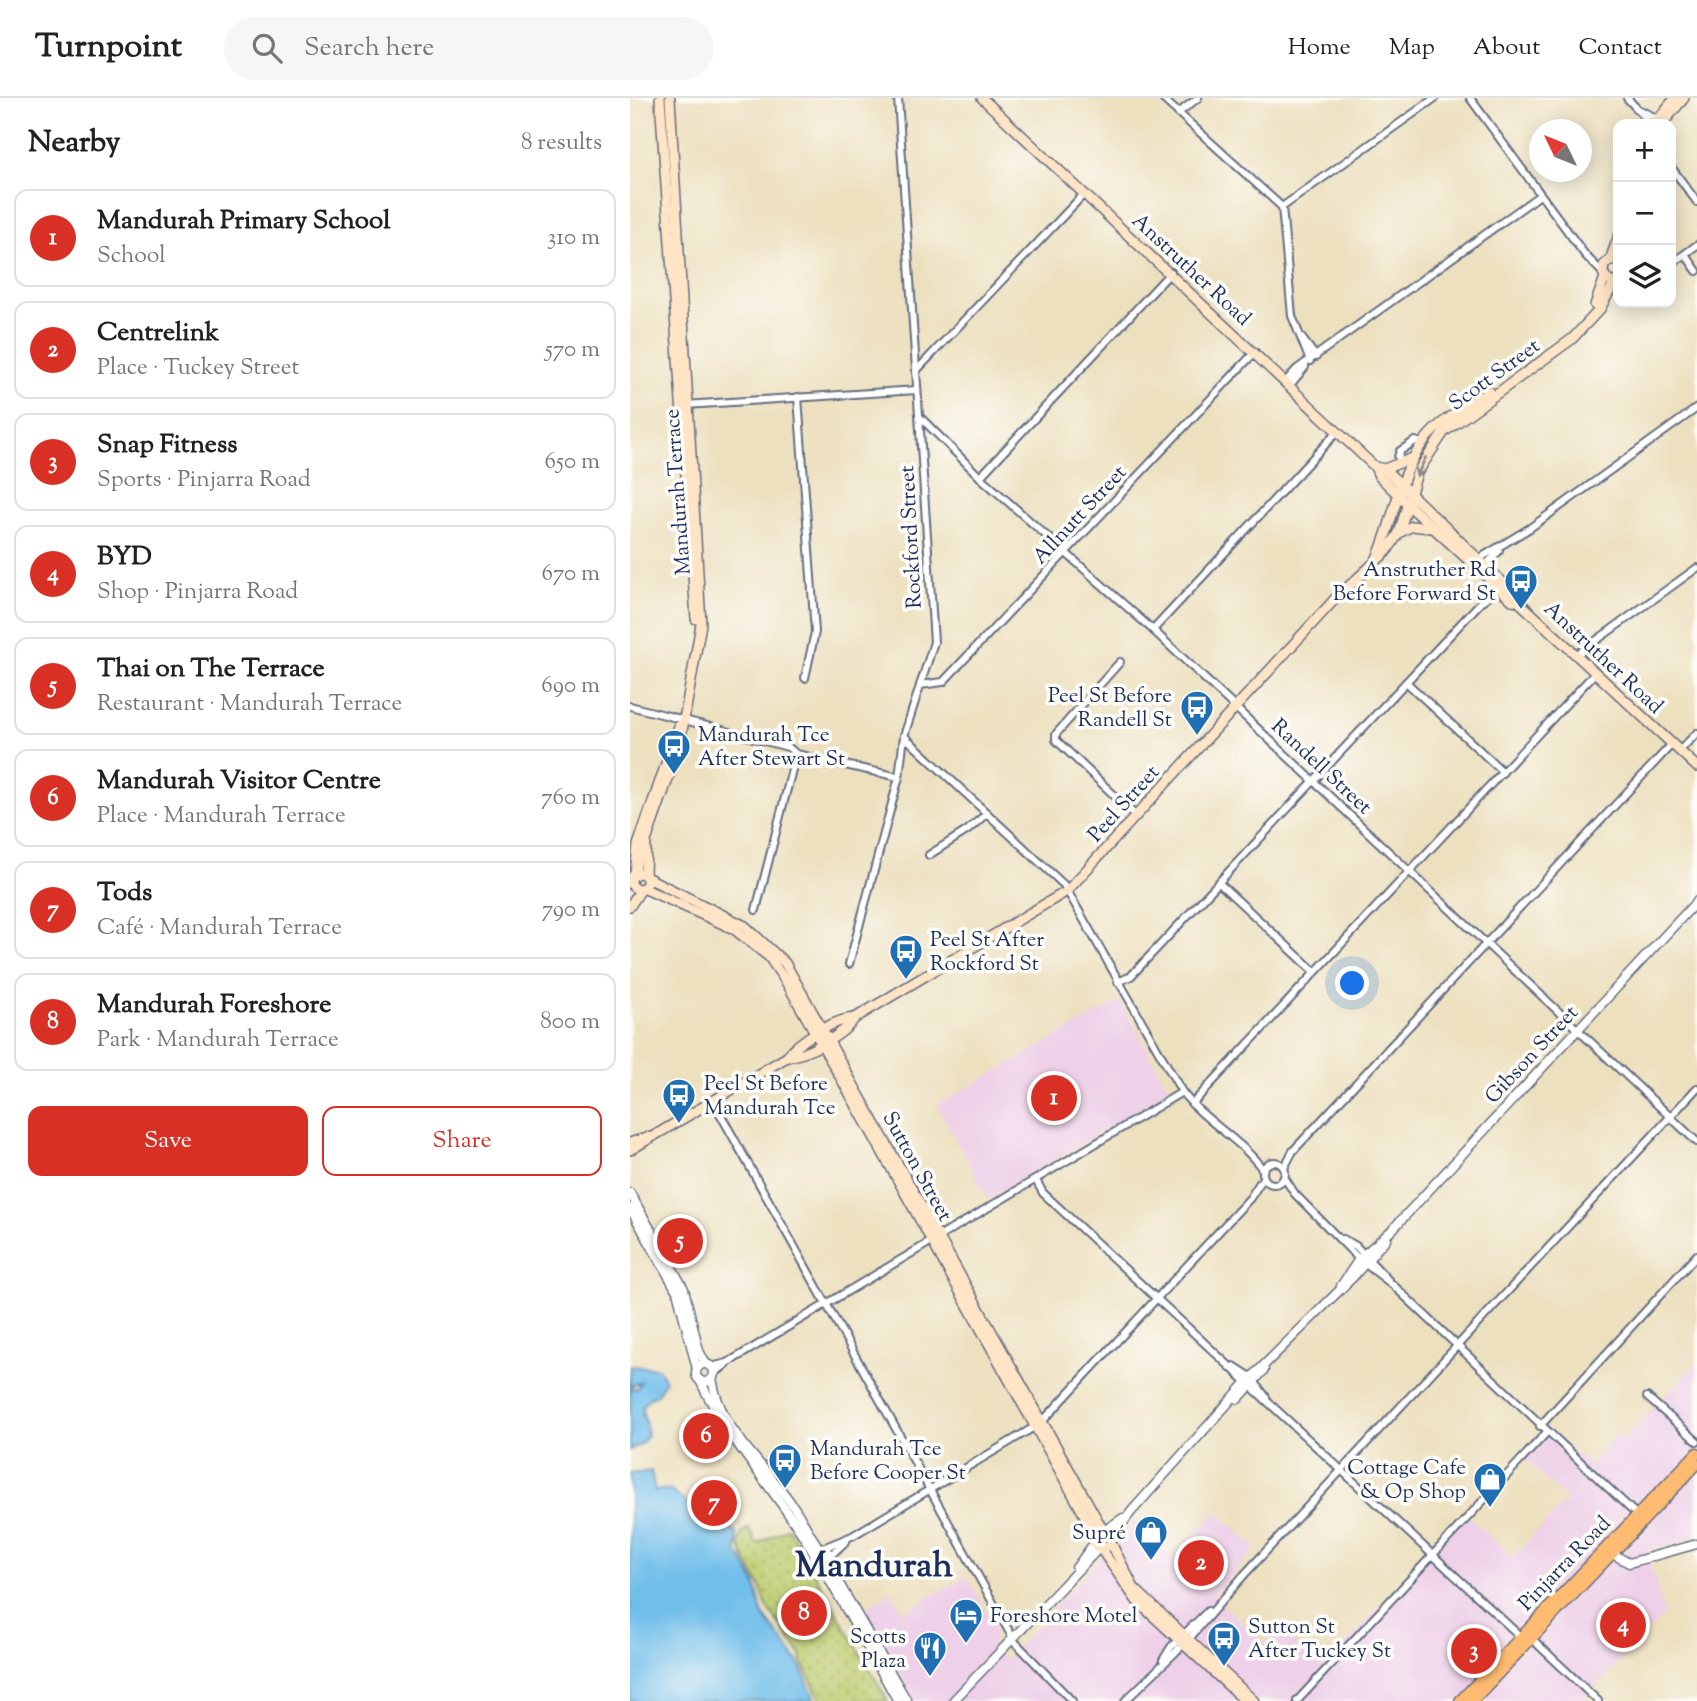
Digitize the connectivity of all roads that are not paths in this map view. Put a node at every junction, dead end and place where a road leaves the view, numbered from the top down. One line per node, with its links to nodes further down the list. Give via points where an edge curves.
1 (660, 98): 37 (main road, Mandurah Terrace)
2 (670, 98): 37 (main road, Mandurah Terrace)
3 (898, 98): 33 (street, Rockford Street)
4 (982, 98): 17 (main road, Anstruther Road)
5 (1162, 98): 12 (street)
6 (1198, 98): 12 (street)
7 (1436, 98): 20 (street)
8 (1470, 98): 18 (street)
9 (1627, 98): 13 (street)
10 (1675, 98): 14 (main road)
11 (1684, 98): 15 (main road)
12 (1178, 113): 20 (street)
13 (1652, 119)
14 (1661, 119)
15 (1662, 119)
16 (1676, 174): 19 (street)
17 (1084, 194): 27 (main road, Anstruther Road); 33 (street)
18 (1540, 195): 23 (street); 32 (street)
19 (1697, 202)
20 (1282, 207): 32 (street, via 1292,316)
21 (1697, 245): 22 (street)
22 (1685, 254): 24 (street); 26 (street)
23 (1591, 260): 25 (street); 28 (street)
24 (1676, 260)
25 (1612, 261): 28 (main road, Scott Street)
26 (1697, 271)
27 (1171, 272): 31 (main road, Anstruther Road); 45 (street)
28 (1604, 275): 29 (main road); 41 (main road, Scott Street, via 1596,303 1573,330 1444,422)
29 (1613, 278)
30 (1613, 287): 47 (main road, Scott Street, one-way to 47, via 1572,339 1444,432 1422,464)
31 (1255, 352): 34 (main road, Anstruther Road); 50 (street, Allnutt Street)
32 (1310, 361): 34 (street)
33 (916, 371): 35 (street, Rockford Street)
34 (1288, 383): 40 (main road, Anstruther Road)
35 (917, 390): 36 (street); 39 (street, Rockford Street)
36 (798, 397): 37 (street); 59 (street, via 815,632)
37 (685, 405): 64 (main road, Mandurah Terrace, via 696,625)
38 (1697, 408): 52 (street)
39 (920, 418): 45 (street, Randell Street); 61 (street, Rockford Street, via 934,642)
40 (1337, 432): 44 (main road, Anstruther Road); 55 (street)
41 (1422, 443): 42 (main road, Scott Street); 43 (street, via 1415,441 1400,451)
42 (1413, 458): 44 (main road); 46 (main road, Scott Street)
43 (1402, 461)
44 (1379, 468): 46 (main road, Anstruther Road, via 1379,476)
45 (980, 477): 50 (street, Randell Street)
46 (1401, 491): 47 (main road, Anstruther Road); 51 (main road, Peel Street)
47 (1410, 499): 48 (main road, Anstruther Road); 49 (main road, Peel Street); 52 (main road, Anstruther Road)
48 (1435, 530): 49 (main road, via 1412,526); 52 (main road, Anstruther Road)
49 (1399, 533): 51 (main road, Peel Street)
50 (1066, 555): 55 (street, Randell Street); 61 (street, Allnutt Street, via 943,682)
51 (1376, 560): 63 (main road, Peel Street)
52 (1479, 565): 54 (main road, Anstruther Road)
53 (1697, 568): 56 (street)
54 (1499, 583): 56 (main road, Anstruther Road, via 1512,600); 60 (street)
55 (1153, 630): 63 (street, Randell Street)
56 (1576, 655): 58 (main road, Anstruther Road)
57 (1120, 662): 74 (street, via 1056,734 1056,740)
58 (1595, 673): 67 (main road, Anstruther Road); 70 (street)
59 (806, 678)
60 (1406, 682): 70 (street); 72 (street)
61 (920, 685): 66 (street, Rockford Street)
62 (630, 706): 64 (street)
63 (1234, 708): 72 (street, Randell Street); 74 (main road, Peel Street)
64 (683, 721): 68 (street, via 788,747); 77 (main road, Mandurah Terrace, via 638,845)
65 (1697, 733): 67 (street)
66 (904, 736): 71 (street, Rockford Street); 73 (street)
67 (1676, 747): 69 (main road, Anstruther Road); 84 (street)
68 (796, 754): 71 (street); 83 (street)
69 (1697, 767)
70 (1503, 772): 76 (street)
71 (899, 777): 85 (street, Rockford Street)
72 (1313, 781): 76 (street, Randell Street); 78 (street)
73 (987, 813): 75 (street); 80 (street)
74 (1135, 815): 80 (main road, Peel Street)
75 (929, 855)
76 (1408, 872): 84 (street, Randell Street); 86 (street)
77 (638, 880): 79 (main road, Mandurah Terrace); 88 (main road, Sutton Street, via 746,926 773,949)
78 (1219, 883): 86 (street); 87 (street, via 1131,976)
79 (642, 888): 82 (main road); 88 (main road, Sutton Street, via 734,929)
80 (1067, 891): 87 (street); 90 (main road, Peel Street, via 855,1018 851,1025)
81 (1697, 901): 89 (street, Gibson Street)
82 (630, 906)
83 (756, 909)
84 (1486, 944): 89 (street, Randell Street); 100 (street)
85 (849, 964)
86 (1315, 972): 94 (street)
87 (1118, 982): 92 (street)
88 (792, 983): 90 (main road, Sutton Street)
89 (1577, 1030): 95 (street, Randell Street); 115 (street, Gibson Street)
90 (822, 1037): 93 (main road, Peel Street, via 793,1049); 113 (main road, Sutton Street)
91 (1697, 1088): 95 (street)
92 (1182, 1092): 94 (street); 107 (street)
93 (713, 1101): 96 (main road, Peel Street); 117 (street)
94 (1192, 1104): 101 (street)
95 (1670, 1117): 97 (street, Randell Street); 118 (street)
96 (666, 1129): 98 (main road, Peel Street); 99 (main road, Peel Street)
97 (1697, 1142)
98 (630, 1143)
99 (630, 1150)
100 (1293, 1152): 102 (street); 103 (street)
101 (1252, 1154): 102 (street); 104 (street)
102 (1272, 1162): 103 (street); 104 (street)
103 (1284, 1168): 105 (street)
104 (1263, 1170): 106 (street)
105 (1284, 1177): 108 (street); 110 (street)
106 (1263, 1178): 108 (street); 111 (street)
107 (1037, 1182): 113 (street); 116 (street, via 1043,1193)
108 (1272, 1184): 110 (street); 111 (street)
109 (630, 1193): 120 (street, via 684,1289 699,1351)
110 (1294, 1194): 115 (street)
111 (1250, 1198): 116 (street)
112 (630, 1208): 119 (street, via 677,1291)
113 (936, 1241): 117 (street); 124 (main road, Sutton Street)
114 (1697, 1255): 125 (street)
115 (1364, 1259): 118 (street); 122 (street, Gibson Street)
116 (1157, 1298): 122 (street); 124 (street)
117 (827, 1305): 120 (street); 131 (street)
118 (1457, 1346): 125 (street); 130 (street)
119 (697, 1369): 120 (street); 121 (street)
120 (711, 1371): 121 (street, via 705,1382); 136 (street, via 726,1418 793,1506)
121 (700, 1381): 136 (street, via 734,1444)
122 (1251, 1382): 130 (street); 134 (street, Gibson Street)
123 (1647, 1397): 127 (street)
124 (1038, 1424): 131 (street); 134 (main road, Sutton Street)
125 (1540, 1426): 126 (street)
126 (1547, 1432): 132 (street); 138 (street)
127 (1697, 1441)
128 (1697, 1453): 132 (main road, Pinjarra Road)
129 (1697, 1464): 132 (main road, Pinjarra Road)
130 (1341, 1469): 138 (street); 142 (street)
131 (929, 1490): 133 (street); 141 (street)
132 (1640, 1518): 137 (main road, Pinjarra Road)
133 (852, 1536): 136 (street); 139 (street)
134 (1102, 1539): 141 (street, Gibson Street); 142 (main road, Sutton Street, via 1134,1588)
135 (1697, 1544): 137 (street, via 1629,1563)
136 (818, 1549): 139 (street); 139 (street, via 814,1559)
137 (1608, 1551): 140 (main road, Pinjarra Road)
138 (1432, 1554): 140 (street); 150 (street)
139 (824, 1561): 143 (street); 144 (street)
140 (1526, 1636): 151 (main road, Pinjarra Road); 152 (main road, Pinjarra Road); 153 (street)
141 (1012, 1637): 145 (street, Gibson Street); 146 (street)
142 (1183, 1639): 147 (street); 148 (main road, Sutton Street); 149 (main road, Sutton Street)
143 (898, 1701)
144 (907, 1701)
145 (953, 1701)
146 (1072, 1701)
147 (1125, 1701)
148 (1245, 1701)
149 (1254, 1701)
150 (1297, 1701)
151 (1460, 1701)
152 (1472, 1701)
153 (1598, 1701)

